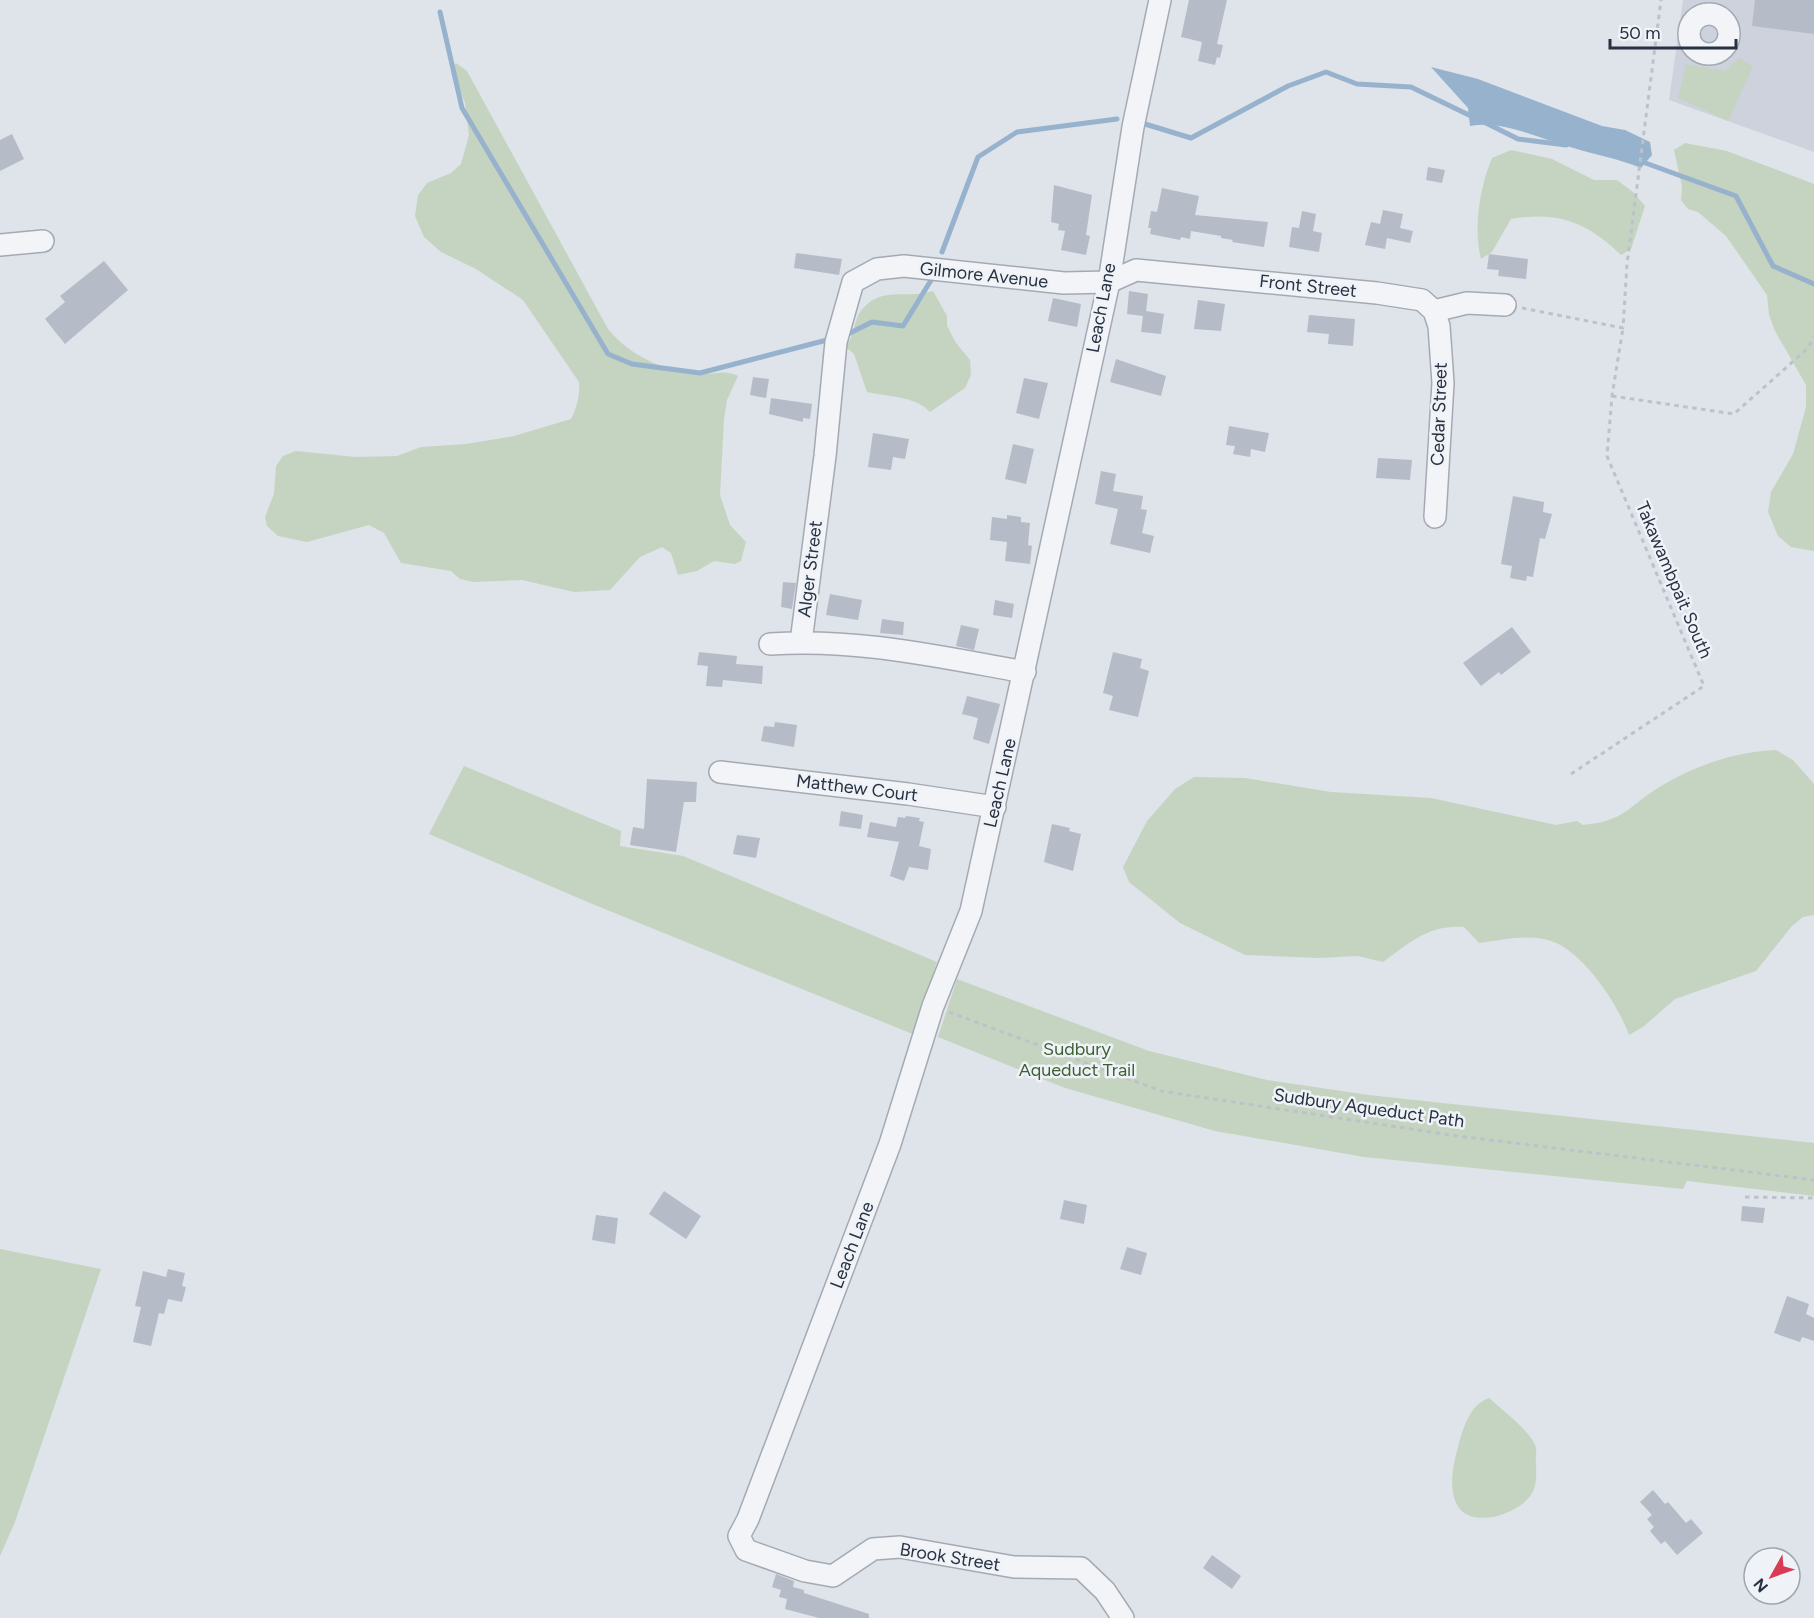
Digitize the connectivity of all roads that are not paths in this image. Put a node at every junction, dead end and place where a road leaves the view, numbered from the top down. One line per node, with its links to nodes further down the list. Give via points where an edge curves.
1 (1160, 0): 5 (street, Leach Lane, via 1133,127)
2 (43, 241): 3 (street)
3 (0, 245)
4 (861, 276): 5 (street, Gilmore Avenue, via 877,268 904,266 1064,283); 9 (street, Alger Street, via 853,282 846,300 836,342)
5 (1109, 282): 7 (street, Front Street, via 1136,270 1213,276 1377,292 1422,300); 11 (street, Leach Lane)
6 (1504, 305): 7 (street, via 1467,303)
7 (1434, 311): 8 (street, Cedar Street, via 1439,326 1443,383)
8 (1435, 517)
9 (801, 642): 10 (street); 11 (street, Alger Street, via 882,646)
10 (770, 644)
11 (1025, 672): 13 (street, Leach Lane)
12 (720, 772): 13 (street, Matthew Court)
13 (994, 807): 14 (street, Leach Lane, via 967,925 933,1006 890,1144)
14 (739, 1536): 15 (street, Brook Street, via 746,1550 805,1571 833,1576 873,1550 900,1547 1014,1567 1081,1568 1105,1591)
15 (1123, 1618)

